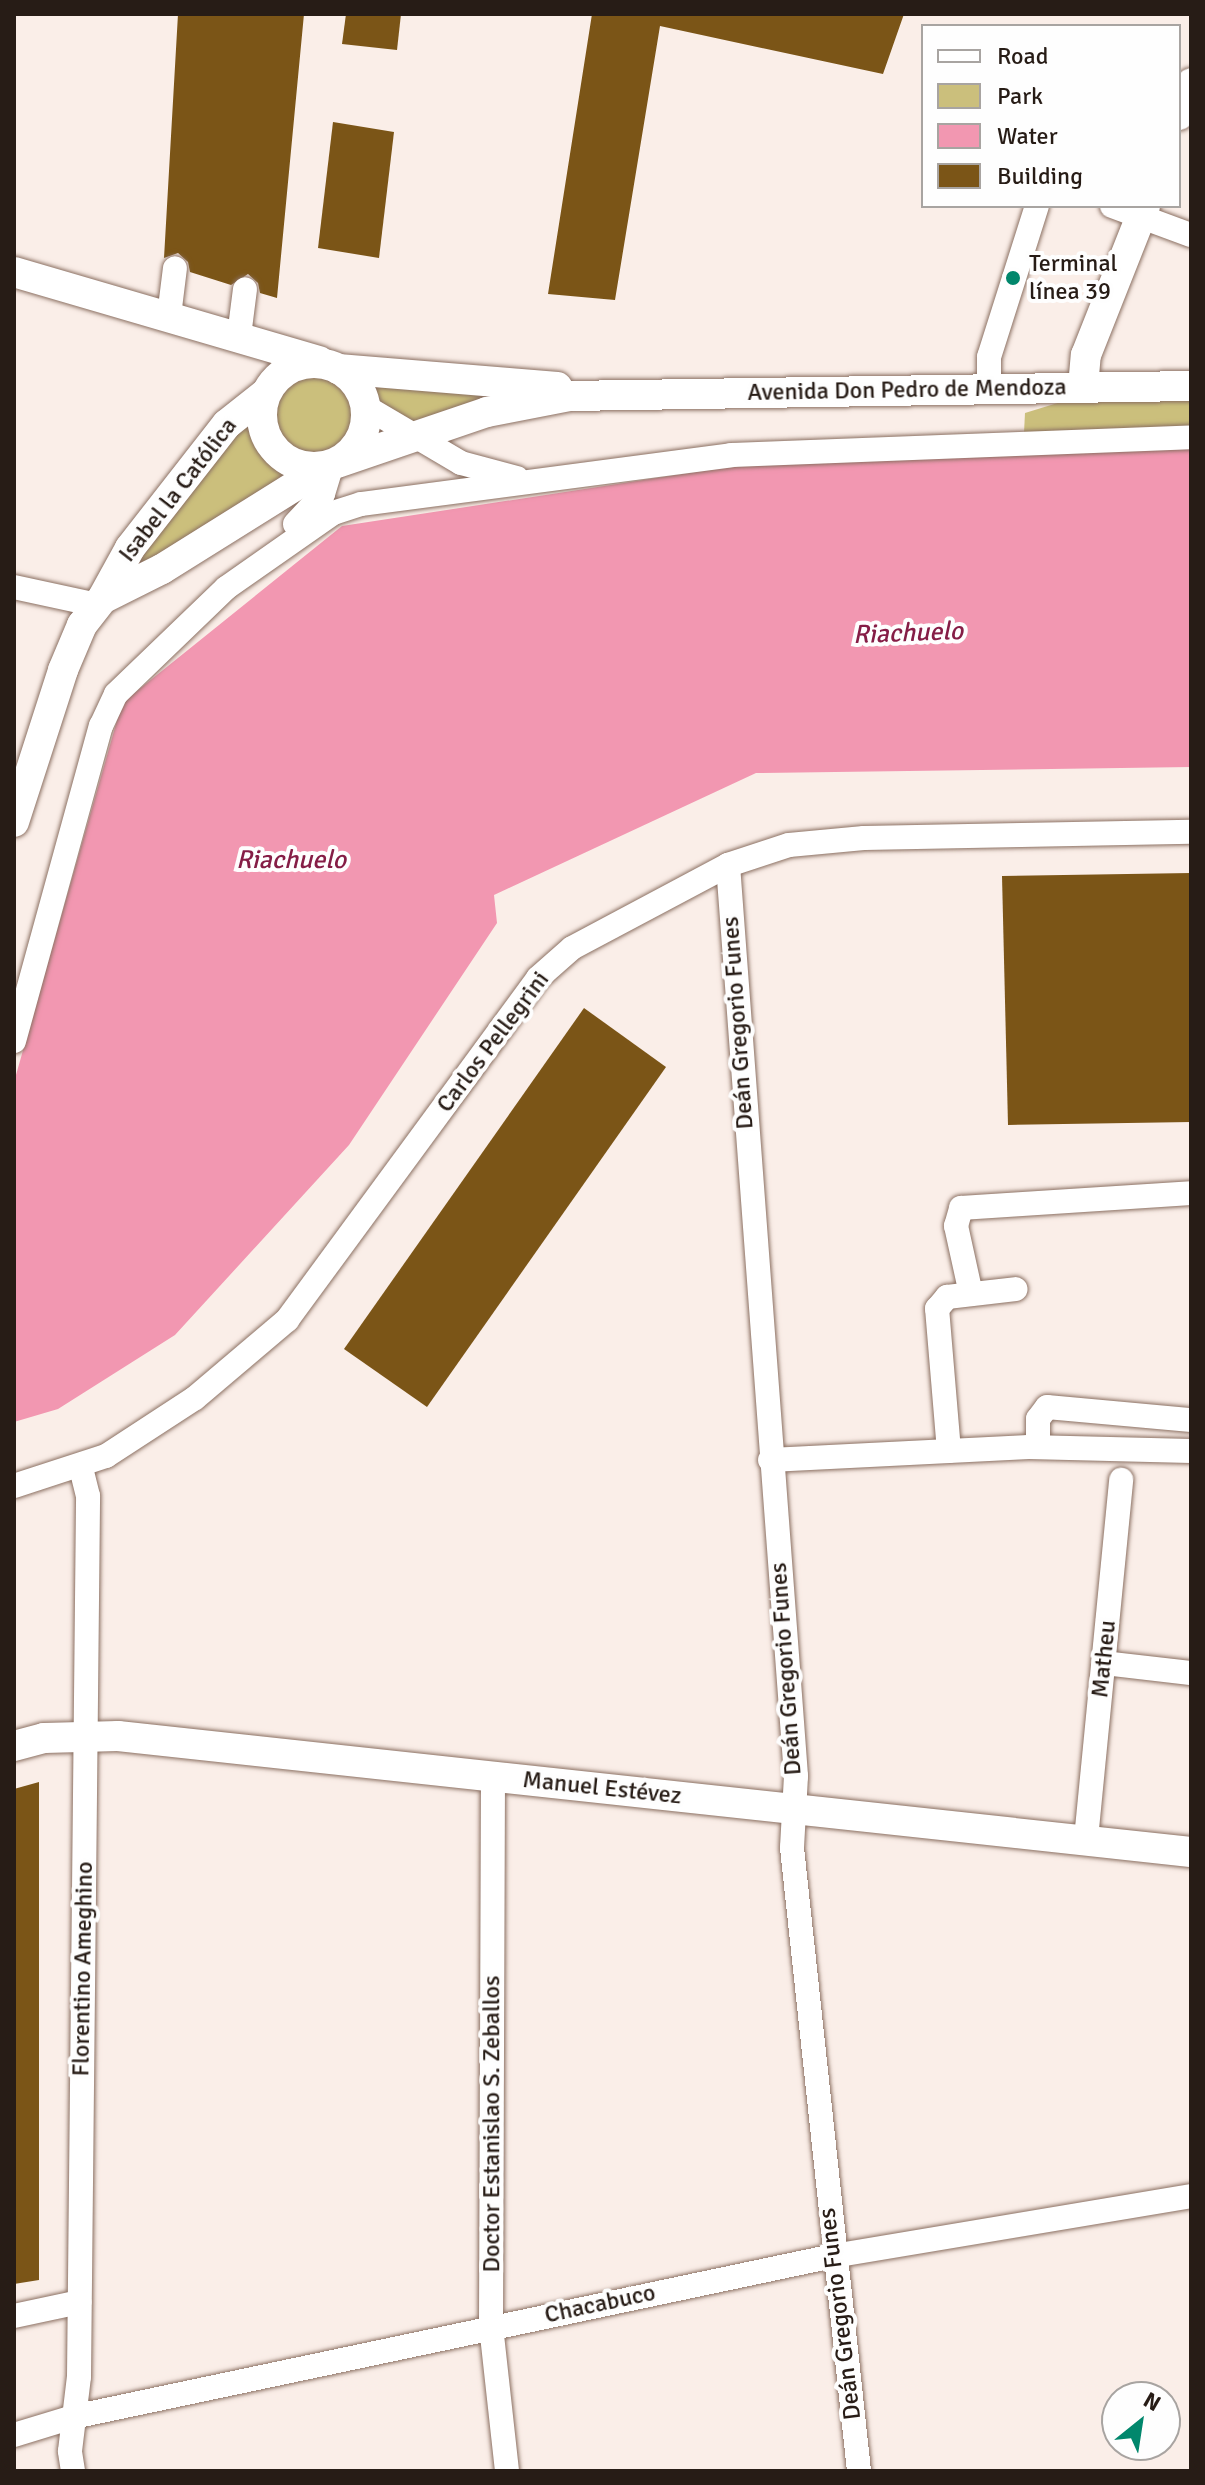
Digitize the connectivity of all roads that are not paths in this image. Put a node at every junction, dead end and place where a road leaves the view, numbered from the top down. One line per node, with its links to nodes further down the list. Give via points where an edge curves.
1 (1191, 83): 2 (main road)
2 (1181, 110)
3 (1036, 208): 14 (street, via 989,357)
4 (1143, 210): 5 (street); 13 (main road, via 1086,355)
5 (1191, 235)
6 (175, 268): 9 (street)
7 (14, 272): 9 (main road)
8 (251, 291): 10 (street)
9 (169, 316): 10 (main road)
10 (239, 336): 11 (main road); 15 (main road, via 262,367)
11 (333, 366): 15 (main road, via 293,367); 16 (main road, Avenida Don Pedro de Mendoza); 17 (main road, via 357,385)
12 (1191, 386): 13 (main road, Avenida Don Pedro de Mendoza)
13 (1083, 387): 14 (main road, Avenida Don Pedro de Mendoza)
14 (989, 390): 16 (main road, Avenida Don Pedro de Mendoza)
15 (267, 391): 20 (main road, via 263,428 276,451 298,465); 24 (main road, Isabel la Católica, via 227,424 130,548)
16 (623, 392): 18 (main road, Avenida Don Pedro de Mendoza, via 542,399)
17 (366, 407): 18 (street); 20 (main road, via 361,439)
18 (410, 436): 20 (main road, Avenida Don Pedro de Mendoza); 21 (street, via 461,463)
19 (1191, 437): 21 (street, via 731,455)
20 (331, 465): 23 (street, via 327,487 313,508); 24 (main road, Avenida Don Pedro de Mendoza, via 151,576)
21 (527, 481): 23 (street, via 347,507)
22 (14, 587): 24 (street)
23 (226, 588): 28 (street, via 127,678 111,703)
24 (99, 602): 25 (main road, via 63,670)
25 (14, 822)
26 (1191, 832): 27 (street, Carlos Pellegrini, via 850,839 789,845)
27 (728, 865): 36 (street, Deán Gregorio Funes); 37 (street, Carlos Pellegrini, via 557,959 287,1320 195,1398)
28 (14, 1041)
29 (1191, 1193): 31 (street, via 961,1208 956,1226)
30 (1016, 1289): 31 (street)
31 (971, 1294): 34 (street, via 947,1297 937,1309)
32 (1191, 1420): 33 (street, via 1047,1407 1038,1419)
33 (1038, 1447): 34 (street); 35 (street)
34 (949, 1451): 36 (street)
35 (1191, 1451)
36 (770, 1460): 45 (street, Deán Gregorio Funes, via 796,1776)
37 (81, 1467): 39 (street, Carlos Pellegrini); 42 (street, Florentino Ameghino, via 88,1496)
38 (1121, 1480): 40 (street, Matheu)
39 (14, 1486)
40 (1104, 1663): 41 (street); 46 (street, Matheu)
41 (1191, 1673)
42 (85, 1735): 43 (main road, Manuel Estévez); 44 (main road, Manuel Estévez); 50 (street, Florentino Ameghino)
43 (14, 1746)
44 (493, 1777): 45 (main road, Manuel Estévez); 52 (street, Doctor Estanislao S. Zeballos)
45 (794, 1809): 46 (main road, Manuel Estévez); 49 (street, Deán Gregorio Funes, via 792,1848)
46 (1086, 1839): 47 (main road, Manuel Estévez)
47 (1191, 1852)
48 (1191, 2196): 49 (street, Chacabuco)
49 (833, 2256): 52 (street, Chacabuco); 57 (street, Deán Gregorio Funes)
50 (80, 2302): 51 (street); 53 (street, Florentino Ameghino)
51 (14, 2316)
52 (491, 2326): 53 (street, Chacabuco); 56 (street, Doctor Estanislao S. Zeballos)
53 (73, 2417): 54 (street, Chacabuco); 55 (street, Florentino Ameghino)
54 (14, 2435)
55 (73, 2471)
56 (507, 2471)
57 (859, 2471)

